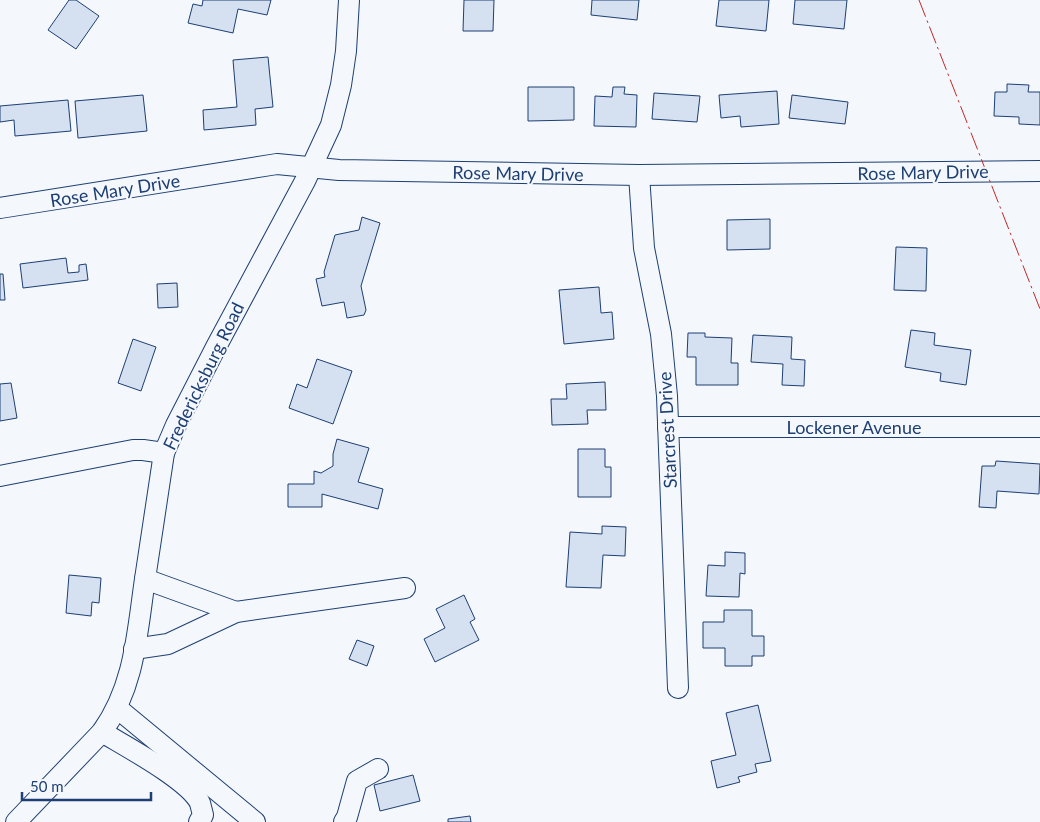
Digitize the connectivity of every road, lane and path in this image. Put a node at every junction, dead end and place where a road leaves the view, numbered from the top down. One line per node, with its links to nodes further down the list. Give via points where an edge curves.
1 (349, 0): 2 (street, Fredericksburg Road, via 341,85 330,125)
2 (311, 168): 4 (street, Rose Mary Drive); 5 (street, Rose Mary Drive, via 277,164); 8 (street, Fredericksburg Road, via 216,347)
3 (1040, 171): 4 (street, Rose Mary Drive)
4 (639, 174): 7 (street, Starcrest Drive, via 644,248 661,334)
5 (0, 208)
6 (1040, 427): 7 (street, Lockener Avenue)
7 (668, 428): 14 (street, Starcrest Drive)
8 (164, 454): 9 (street, via 133,450); 10 (street, Fredericksburg Road)
9 (0, 476)
10 (144, 579): 12 (street); 13 (street, Fredericksburg Road)
11 (405, 588): 12 (street)
12 (236, 612): 13 (street, via 168,644)
13 (134, 649): 15 (street, Fredericksburg Road, via 126,687)
14 (678, 688)
15 (117, 708): 16 (street, Fredericksburg Road); 20 (street)
16 (102, 732): 18 (street, Fredericksburg Road); 19 (street, via 186,786 200,802 203,815)
17 (378, 769): 21 (street, via 358,781)
18 (16, 822)
19 (199, 822)
20 (255, 822)
21 (344, 822)

